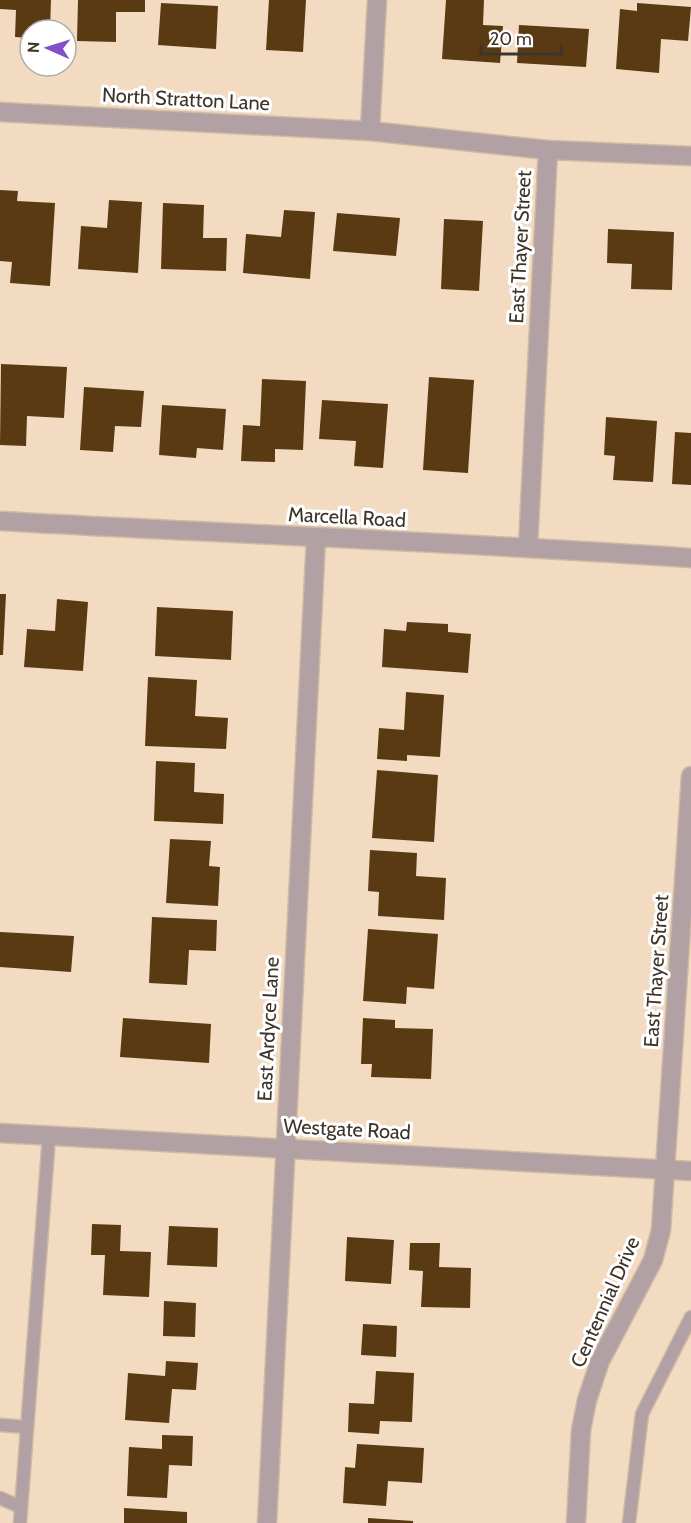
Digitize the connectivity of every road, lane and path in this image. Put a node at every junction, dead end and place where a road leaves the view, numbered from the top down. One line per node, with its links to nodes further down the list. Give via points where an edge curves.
1 (377, 0): 3 (street)
2 (0, 112): 3 (street, North Stratton Lane)
3 (370, 131): 4 (street, East Thayer Street)
4 (548, 150): 5 (street); 8 (street, East Thayer Street)
5 (691, 156)
6 (0, 521): 7 (street, Marcella Road)
7 (315, 538): 8 (street, Marcella Road); 13 (street, East Ardyce Lane)
8 (528, 547): 9 (street, Marcella Road)
9 (691, 558)
10 (691, 776): 14 (street, East Thayer Street)
11 (0, 1134): 12 (street, Westgate Road)
12 (49, 1136): 13 (street, Westgate Road); 18 (lane)
13 (284, 1148): 14 (street, Westgate Road); 22 (street, East Ardyce Lane)
14 (665, 1169): 15 (street, Westgate Road); 23 (street, Centennial Drive, via 661,1230 653,1260 600,1361 587,1400 580,1430)
15 (691, 1171)
16 (691, 1317): 24 (lane, via 642,1414)
17 (0, 1425): 18 (lane)
18 (27, 1427): 20 (lane)
19 (0, 1498): 20 (lane)
20 (21, 1507): 21 (lane)
21 (20, 1523)
22 (267, 1523)
23 (576, 1523)
24 (629, 1523)

